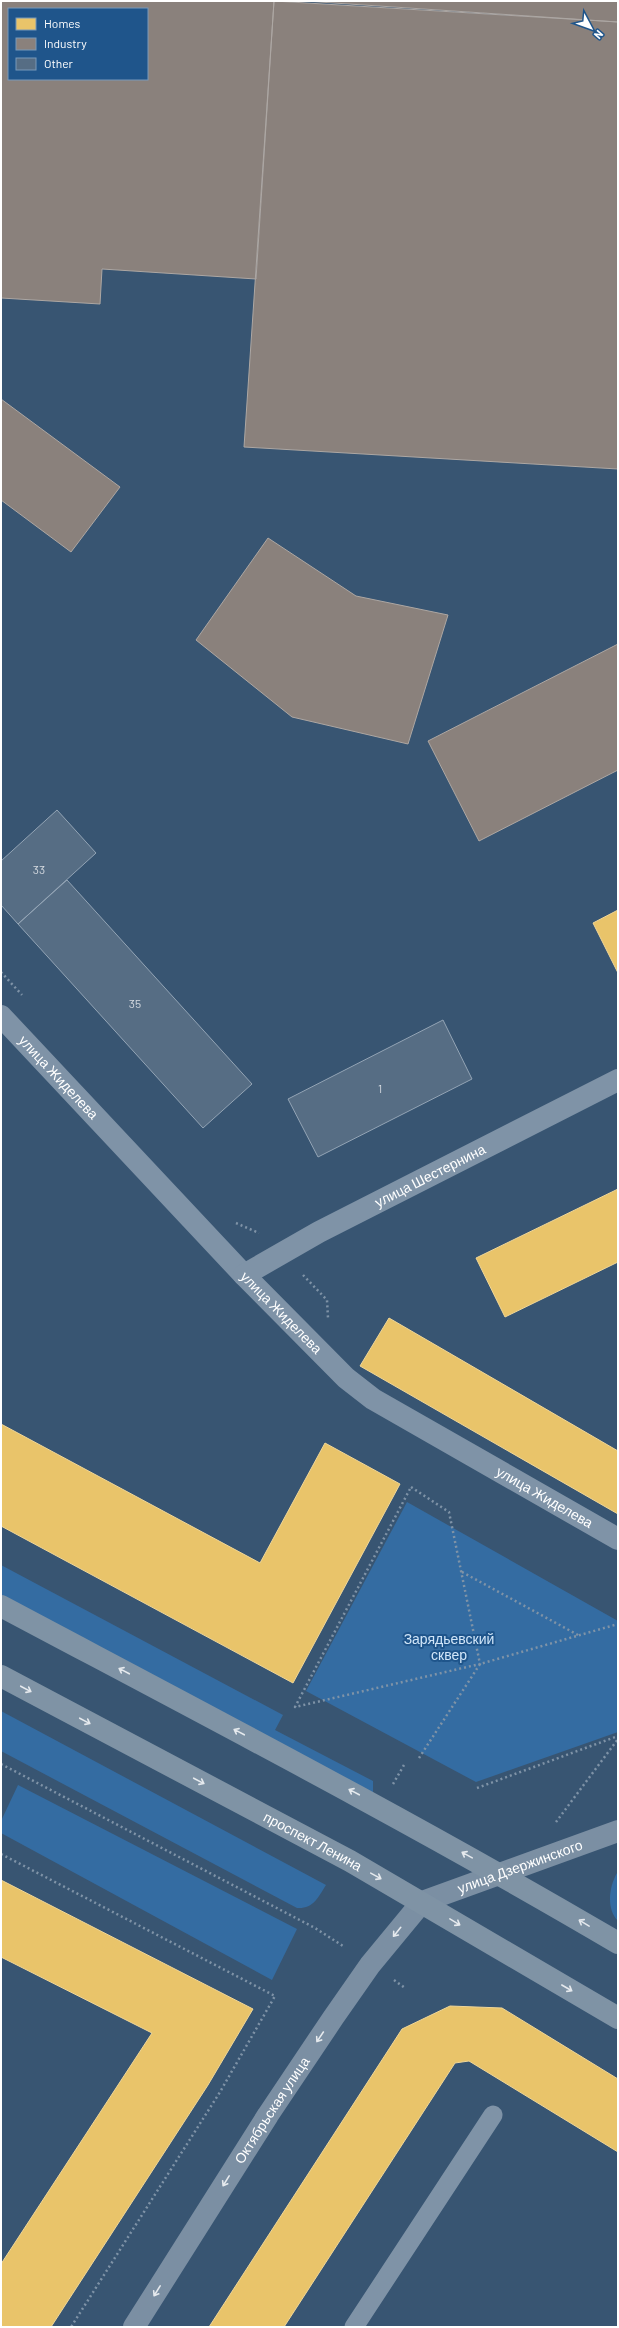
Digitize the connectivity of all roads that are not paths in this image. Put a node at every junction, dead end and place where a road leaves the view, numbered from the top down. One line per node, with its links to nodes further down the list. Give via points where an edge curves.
1 (1, 1016): 3 (street, улица Жиделева)
2 (618, 1080): 3 (street, улица Шестернина, via 326,1229)
3 (244, 1274): 4 (street, улица Жиделева, via 346,1378 373,1399)
4 (618, 1539)
5 (1, 1606): 8 (highway, one-way to 5, via 380,1806)
6 (1, 1676): 9 (highway, проспект Ленина, one-way to 9, via 350,1861)
7 (618, 1831): 8 (main road, улица Дзержинского)
8 (502, 1874): 9 (main road, улица Дзержинского); 10 (highway, one-way to 8)
9 (422, 1902): 11 (highway, проспект Ленина, one-way to 11); 13 (main road, Октябрьская улица, one-way to 13, via 370,1965 333,2018 268,2115)
10 (618, 1943)
11 (618, 2018)
12 (492, 2115): 14 (lane)
13 (134, 2327)
14 (354, 2327)

